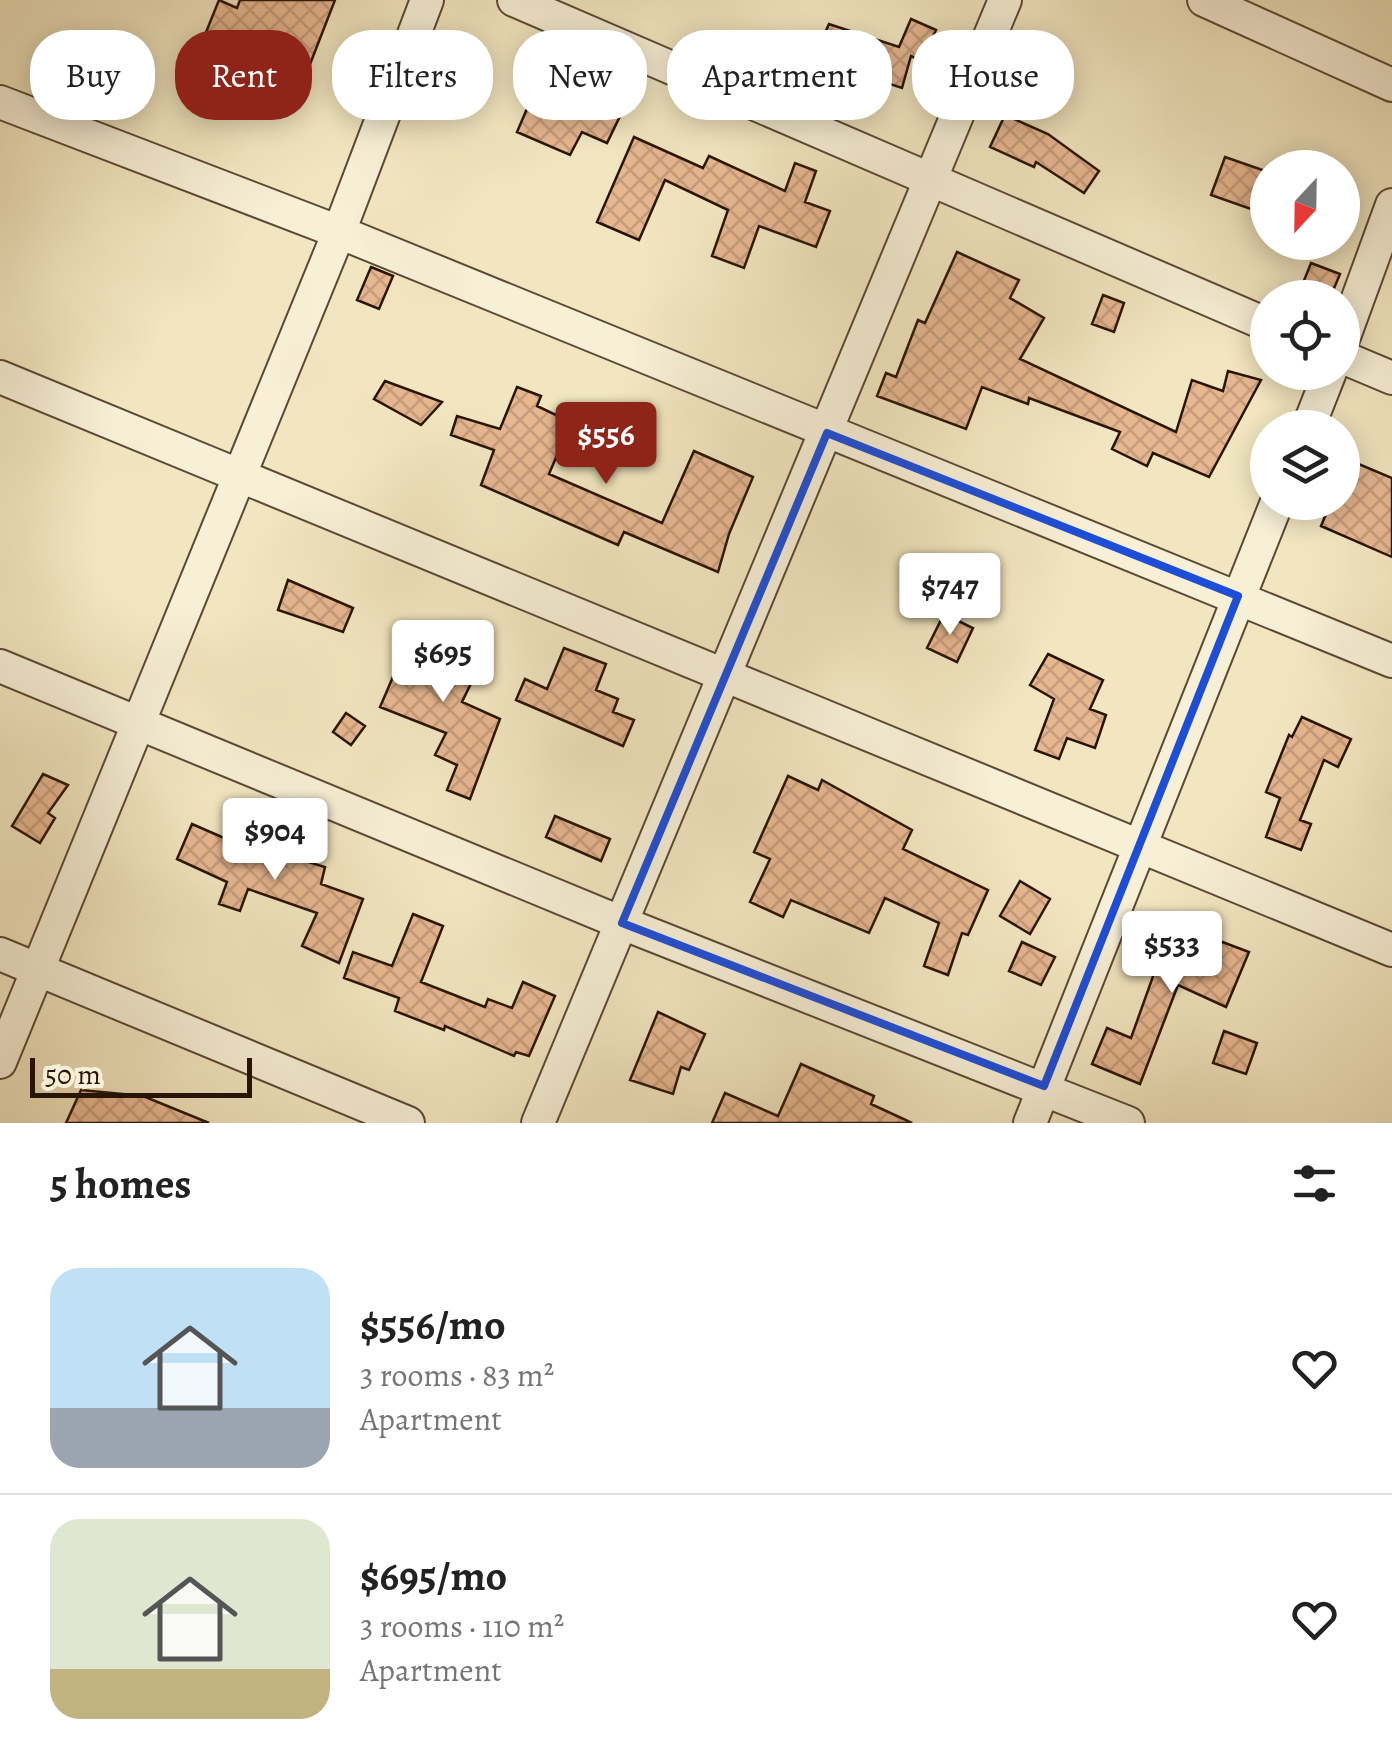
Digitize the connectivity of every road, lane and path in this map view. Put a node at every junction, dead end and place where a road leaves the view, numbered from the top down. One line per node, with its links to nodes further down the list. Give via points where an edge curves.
1 (427, 0): 9 (street)
2 (514, 0): 7 (street)
3 (1005, 0): 7 (street)
4 (1204, 0): 5 (street)
5 (1392, 85)
6 (0, 102): 9 (street)
7 (931, 182): 11 (street); 15 (street)
8 (1392, 206): 10 (street)
9 (339, 232): 15 (street); 16 (street)
10 (1360, 293)
11 (1250, 317)
12 (1360, 365): 14 (street)
13 (0, 377): 16 (street)
14 (1392, 378)
15 (827, 433): 18 (street); 21 (street)
16 (236, 474): 21 (street); 22 (street)
17 (1269, 520): 18 (street)
18 (1238, 596): 19 (street); 23 (street)
19 (1392, 661)
20 (0, 666): 22 (street)
21 (727, 677): 23 (street); 24 (street)
22 (139, 725): 24 (street); 27 (street)
23 (1139, 847): 25 (street); 29 (street)
24 (622, 922): 29 (street); 31 (street)
25 (1392, 950)
26 (0, 954): 27 (street)
27 (38, 970): 28 (street); 30 (street)
28 (0, 1062)
29 (1044, 1086): 32 (street); 33 (street)
30 (408, 1123)
31 (538, 1123)
32 (1030, 1123)
33 (1128, 1123)

